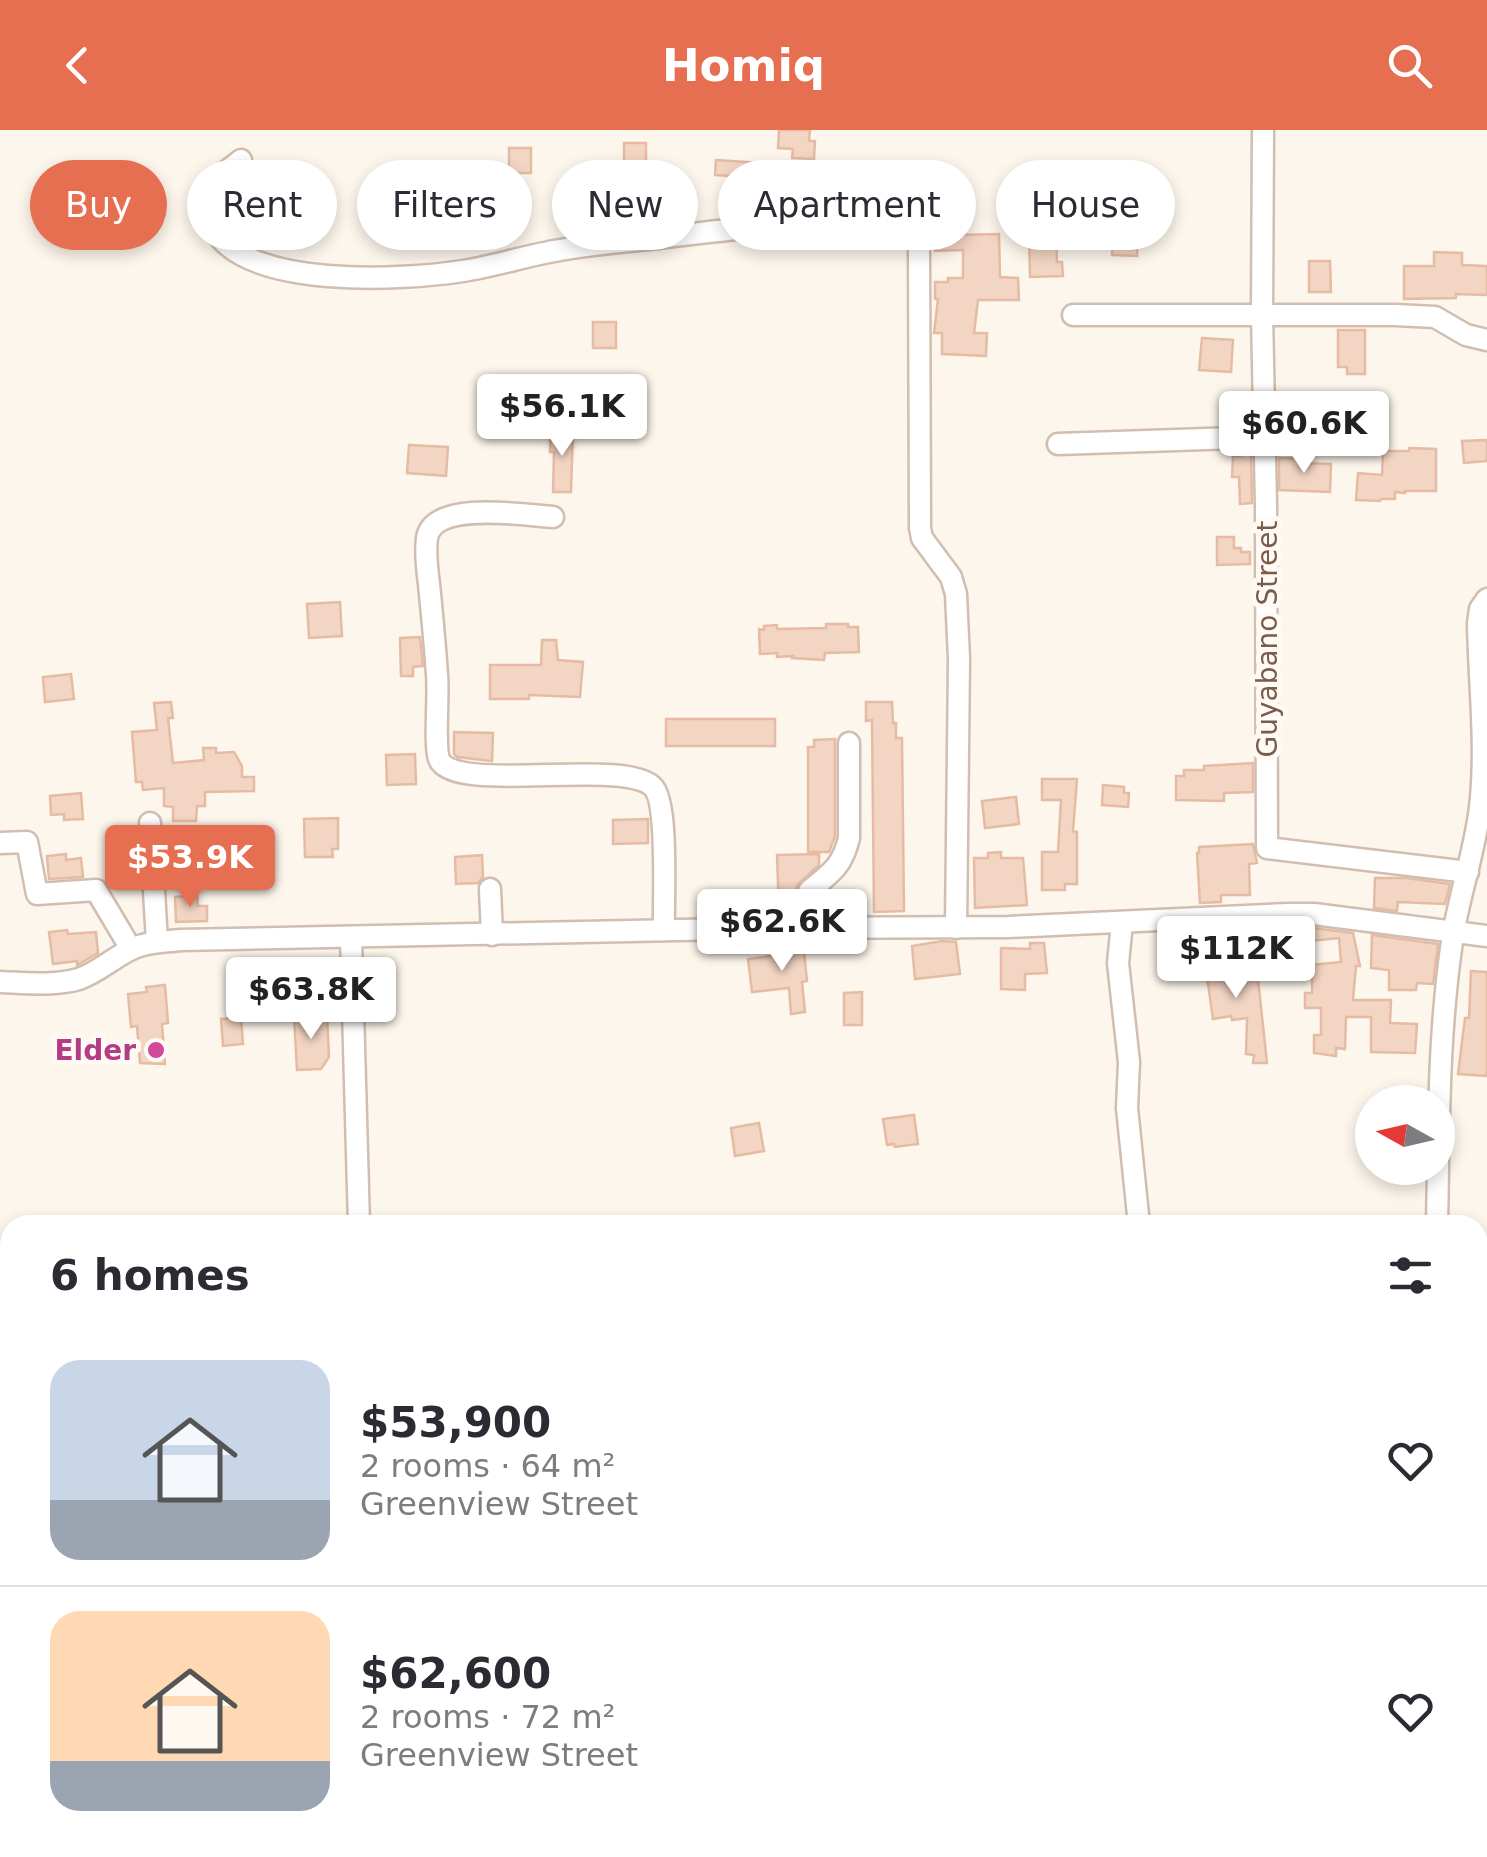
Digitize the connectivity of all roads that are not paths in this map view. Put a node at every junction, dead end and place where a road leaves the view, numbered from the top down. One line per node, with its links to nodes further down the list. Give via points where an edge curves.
1 (1263, 130): 3 (street, Guyabano Street)
2 (238, 250): 17 (street, via 271,267 370,279 722,230 884,223 914,234 920,528 951,577 957,610)
3 (1262, 314): 4 (street); 5 (street, via 1435,317); 6 (street, Guyabano Street)
4 (1074, 315)
5 (1487, 340)
6 (1265, 437): 7 (street); 13 (street, Guyabano Street, via 1267,848)
7 (1058, 444)
8 (553, 517): 18 (street, via 458,514 428,532 438,757 456,772 646,781 663,810)
9 (1487, 599): 13 (street, via 1478,624 1483,770)
10 (849, 743): 16 (street, via 846,851 809,891)
11 (150, 823): 23 (street)
12 (0, 843): 24 (street, via 27,842 37,894 96,890)
13 (1468, 872): 19 (street)
14 (490, 889): 20 (street)
15 (1122, 923): 17 (street); 19 (street, via 1314,914); 27 (street, via 1118,963)
16 (806, 928): 17 (street); 18 (street)
17 (956, 928)
18 (664, 930): 20 (street)
19 (1454, 932): 21 (street); 28 (street, via 1441,1055)
20 (492, 934): 22 (street)
21 (1487, 936)
22 (351, 938): 23 (street); 26 (street)
23 (157, 942): 24 (street)
24 (132, 948): 25 (street, via 79,979)
25 (0, 982)
26 (359, 1215)
27 (1138, 1215)
28 (1437, 1215)

